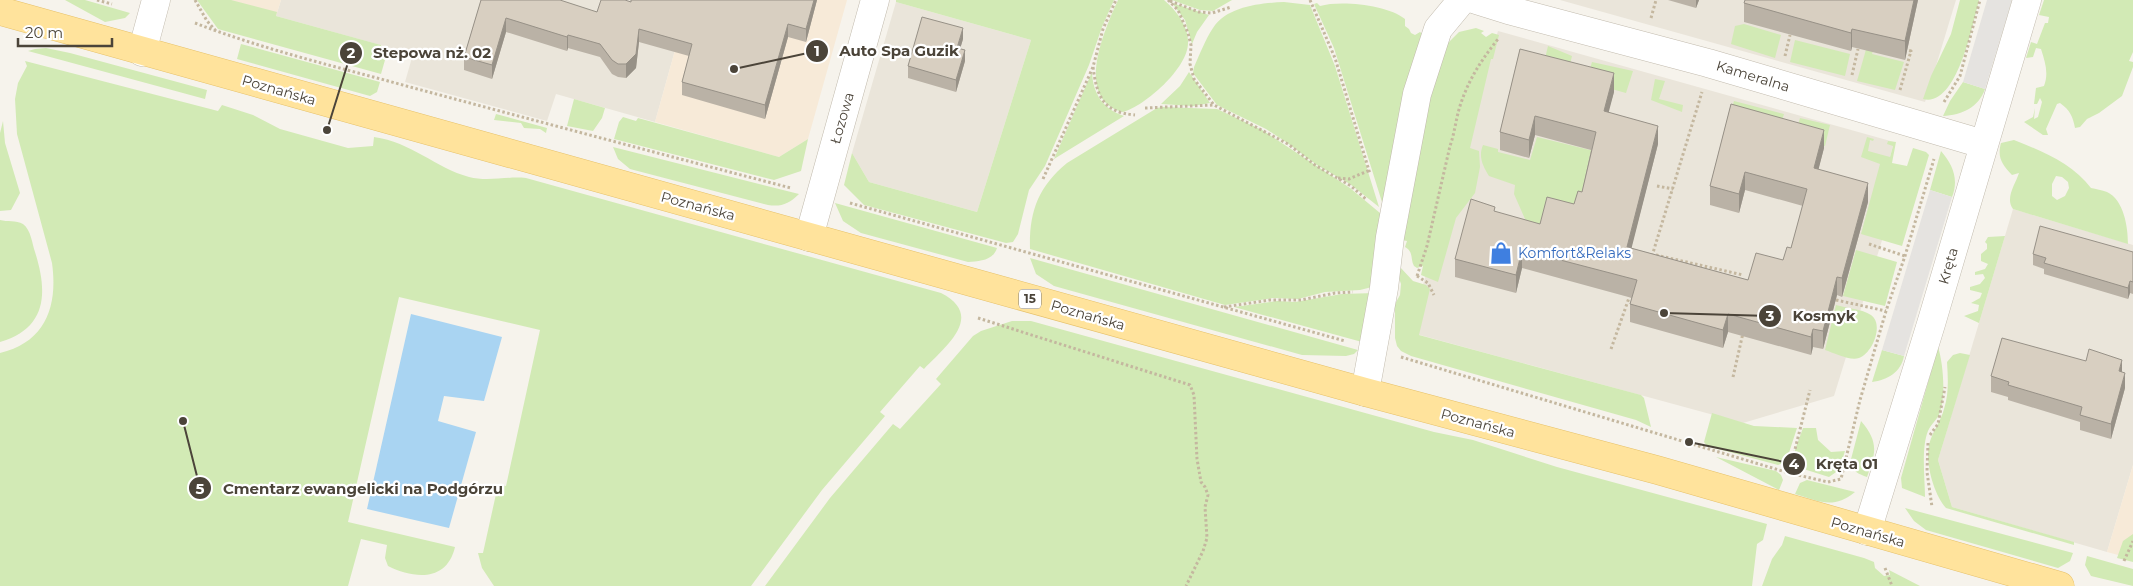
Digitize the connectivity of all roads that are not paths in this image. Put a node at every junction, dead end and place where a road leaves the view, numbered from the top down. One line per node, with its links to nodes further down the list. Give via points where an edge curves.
1 (156, 0): 7 (street)
2 (875, 0): 9 (street, Łozowa)
3 (1462, 0): 10 (street, via 1438,29 1417,94)
4 (1476, 0): 8 (street, Kameralna, via 1708,63)
5 (2027, 0): 8 (street, Kręta)
6 (0, 11): 7 (main road, Poznańska / 15)
7 (142, 52): 9 (main road, Poznańska / 15)
8 (1983, 144): 11 (street, Kręta, via 1932,324)
9 (809, 236): 10 (main road, Poznańska / 15)
10 (1365, 392): 11 (main road, Poznańska / 15, via 1657,470)
11 (1867, 531): 12 (main road, Poznańska / 15)
12 (2060, 586)

